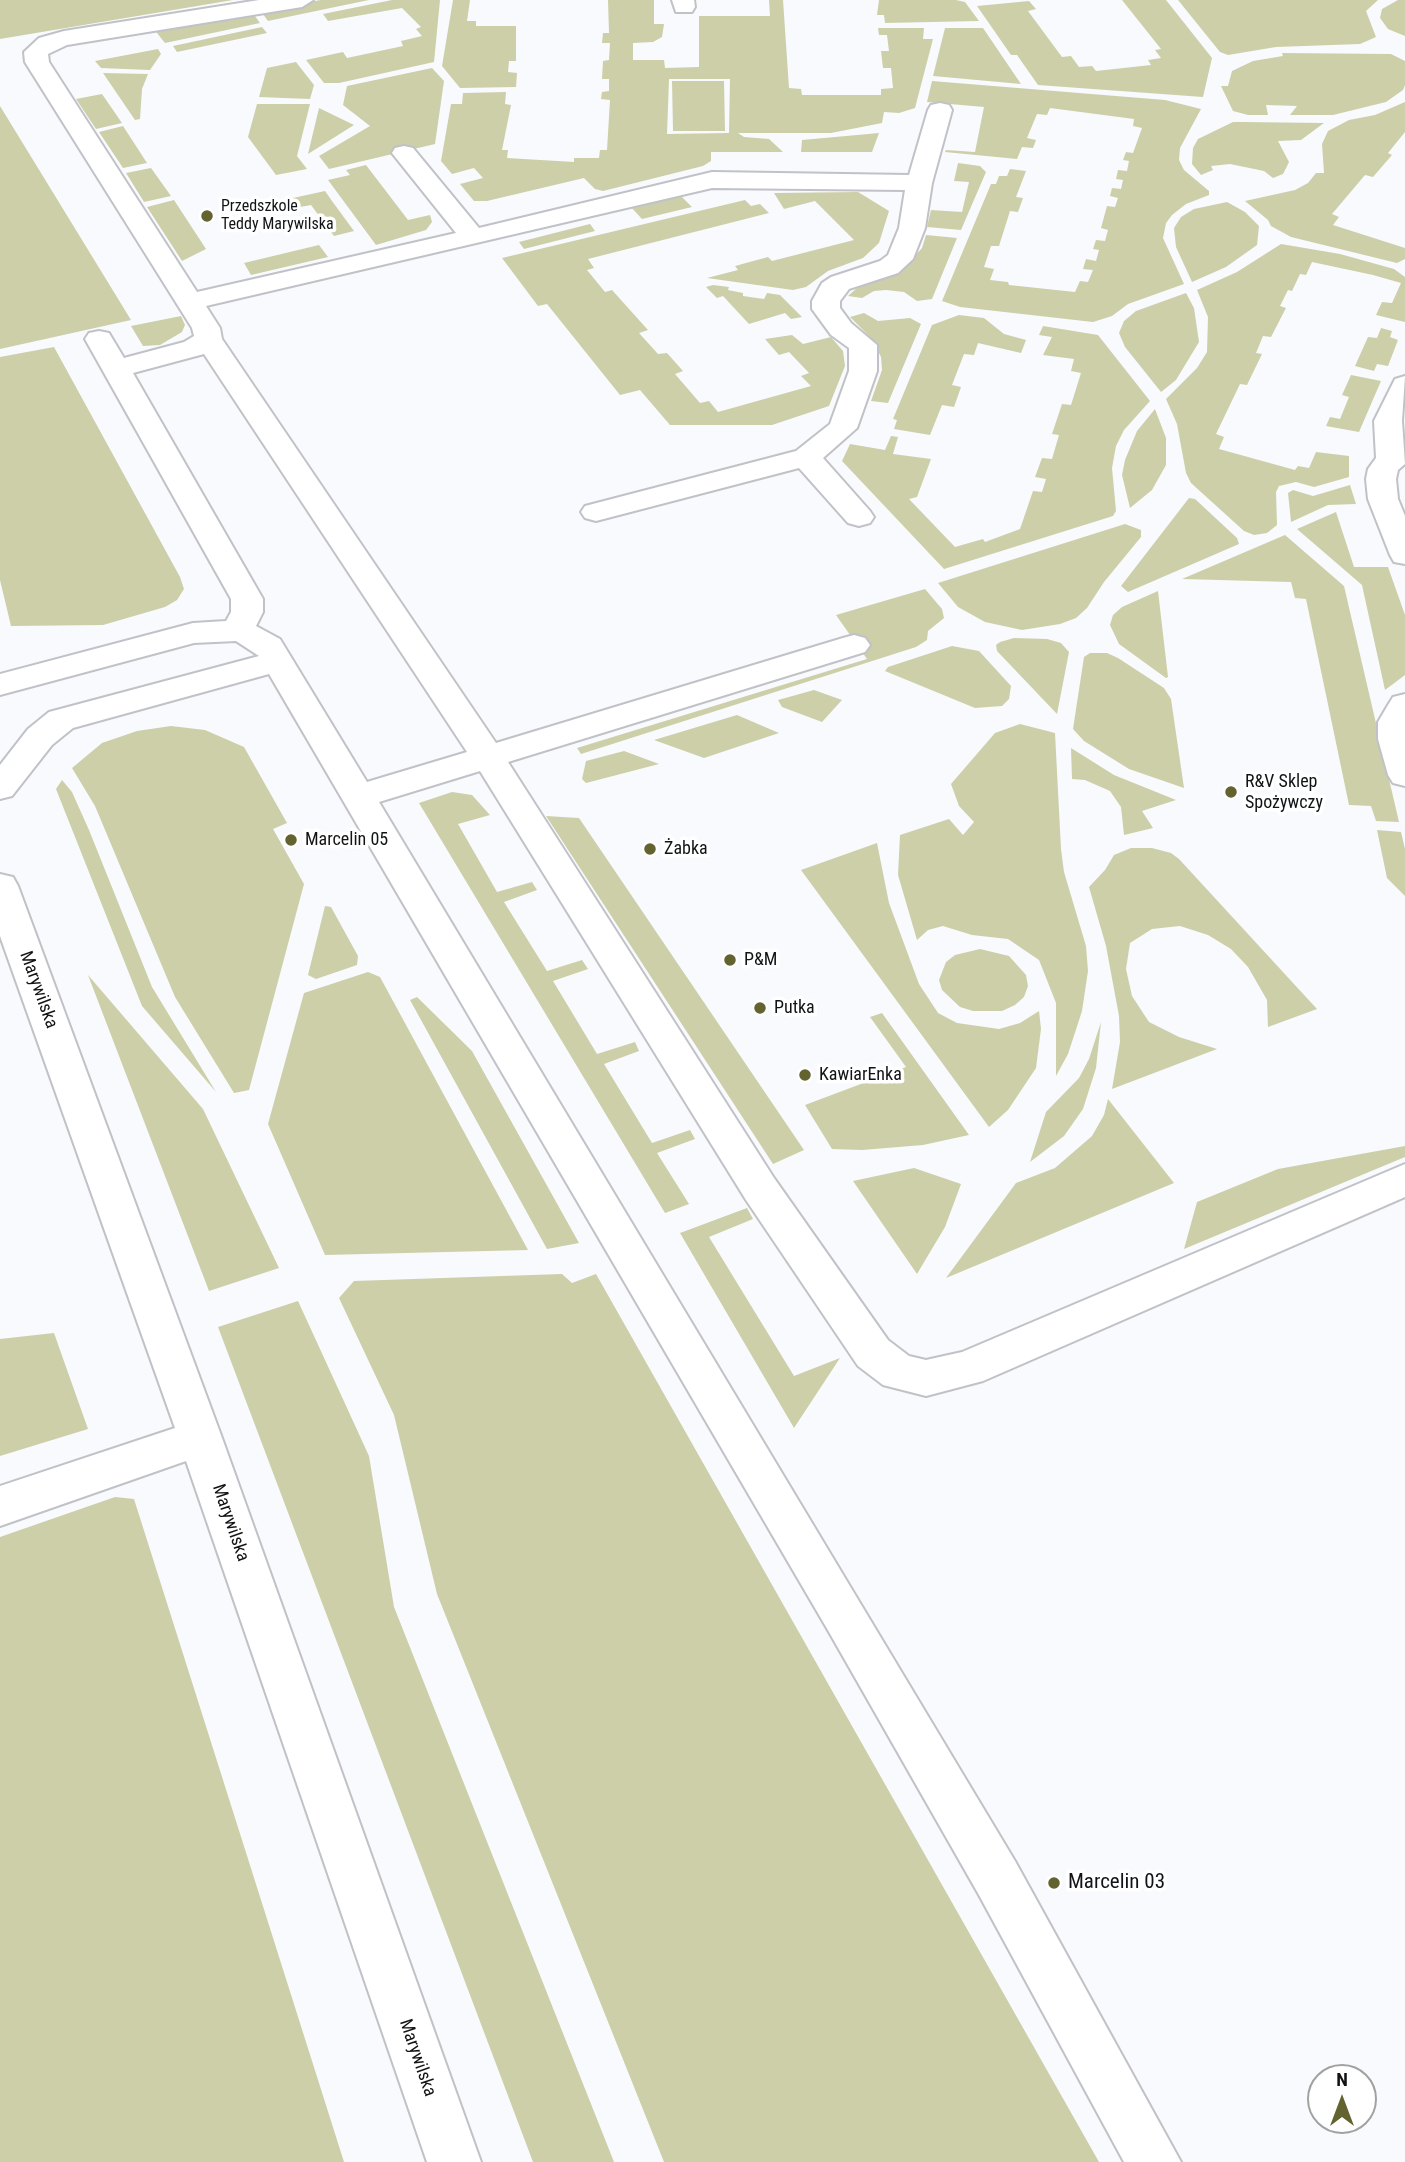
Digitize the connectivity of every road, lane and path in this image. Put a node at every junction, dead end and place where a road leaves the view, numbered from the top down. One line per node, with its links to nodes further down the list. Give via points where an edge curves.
1 (302, 0): 6 (street, via 64,38 36,52 37,62)
2 (940, 110): 4 (street)
3 (404, 153): 5 (street)
4 (919, 183): 5 (street, via 712,180); 12 (street, via 910,237 900,259 840,283 826,301 826,309 841,329 863,345 863,371 843,428)
5 (473, 237): 6 (street)
6 (190, 302): 8 (street)
7 (99, 339): 9 (street)
8 (208, 339): 9 (street, via 194,348); 21 (street)
9 (117, 369): 16 (street, via 247,599 247,612)
10 (1405, 385): 11 (street, via 1388,421)
11 (1398, 456): 15 (street, via 1383,468 1381,479 1383,499)
12 (806, 457): 13 (street); 14 (street)
13 (596, 512)
14 (859, 517)
15 (1405, 555)
16 (237, 631): 18 (street, via 269,646); 19 (street, via 193,634)
17 (854, 645): 21 (street)
18 (278, 661): 23 (street, via 61,720 40,737); 24 (street)
19 (0, 685)
20 (1405, 705): 22 (street, via 1395,722)
21 (488, 757): 24 (street); 26 (street, via 760,1189 873,1353 898,1372 926,1378 968,1368)
22 (1405, 775)
23 (0, 788)
24 (358, 797): 30 (street, via 852,1628)
25 (0, 886): 27 (street, Marywilska)
26 (1405, 1180)
27 (200, 1438): 28 (street); 29 (street, Marywilska)
28 (0, 1506)
29 (454, 2162)
30 (1154, 2162)

